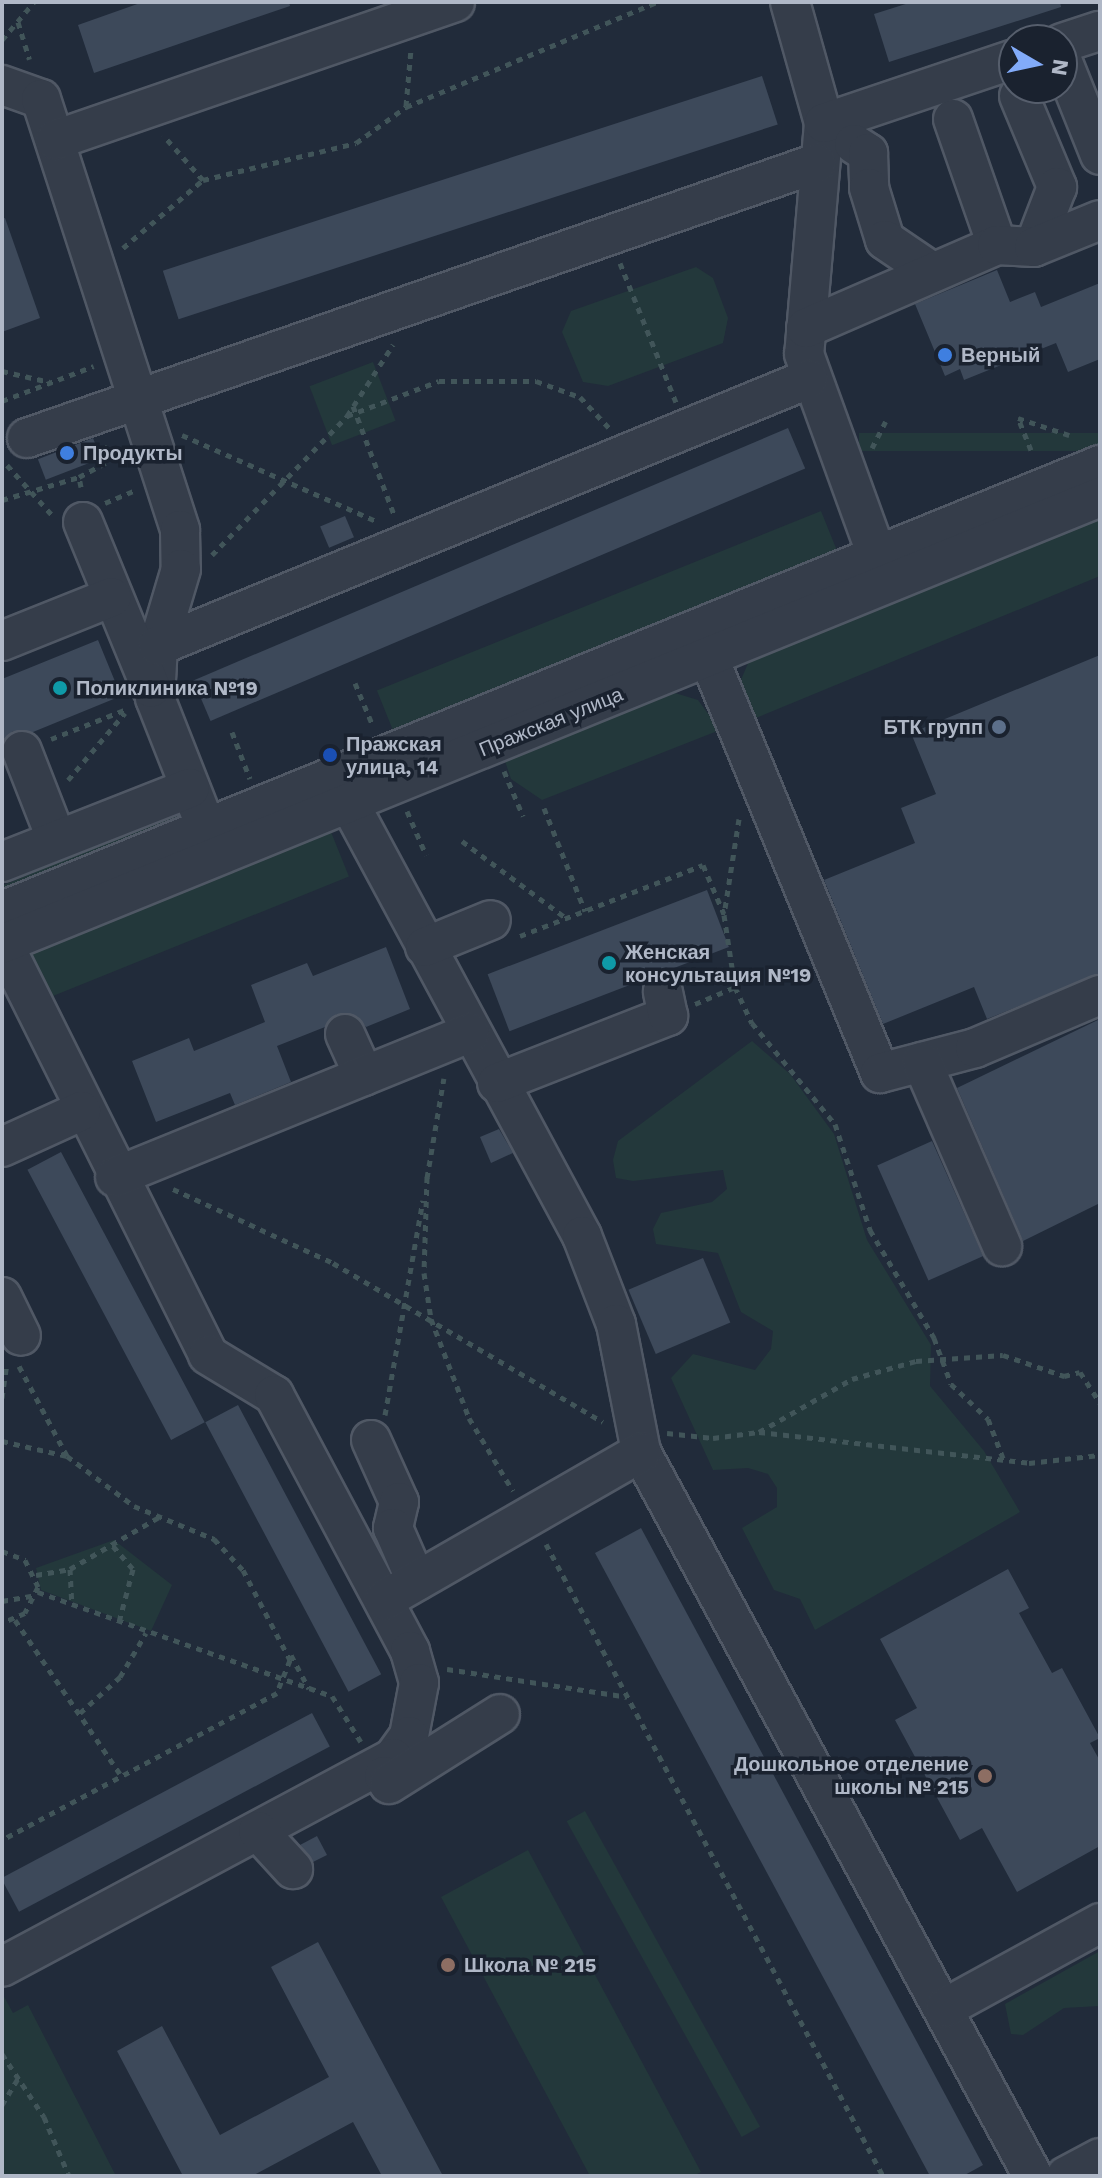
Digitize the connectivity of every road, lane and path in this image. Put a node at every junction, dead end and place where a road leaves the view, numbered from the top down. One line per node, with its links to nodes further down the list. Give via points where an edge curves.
1 (34, 2): 8 (path)
2 (455, 2): 5 (street)
3 (653, 2): 13 (path)
4 (790, 2): 16 (street)
5 (404, 19): 13 (path, via 412,76); 14 (street)
6 (1100, 31): 7 (street)
7 (1078, 38)
8 (2, 40)
9 (998, 84): 16 (street)
10 (2, 85): 17 (street, via 41,99)
11 (1078, 100): 18 (street)
12 (1027, 104): 24 (street, via 1057,187)
13 (406, 107): 20 (path, via 356,143)
14 (142, 110): 17 (street); 20 (path)
15 (953, 119): 23 (street)
16 (839, 134): 19 (street); 26 (street, via 868,153 869,188 885,240)
17 (70, 135): 25 (street)
18 (1100, 155)
19 (817, 163): 22 (street); 28 (street)
20 (203, 180): 25 (path)
21 (1100, 220): 24 (street)
22 (609, 233): 27 (street); 36 (path, via 658,367)
23 (997, 245): 24 (street); 26 (street)
24 (1034, 247)
25 (98, 268): 34 (street)
26 (932, 272): 28 (street)
27 (392, 308): 34 (street); 35 (path, via 401,336)
28 (806, 328): 31 (street)
29 (99, 365): 32 (path)
30 (2, 371): 32 (path)
31 (808, 379): 36 (street); 52 (street)
32 (51, 382): 33 (path)
33 (2, 401)
34 (128, 404): 39 (street); 43 (path, via 104,437 105,463); 44 (street)
35 (354, 409): 41 (path, via 439,381 536,381 599,410); 45 (path); 50 (path)
36 (690, 427): 41 (street)
37 (177, 432): 45 (path)
38 (1069, 435): 40 (path, via 1018,418)
39 (15, 448): 46 (path)
40 (1031, 450)
41 (623, 455): 50 (street)
42 (1100, 465): 52 (street, Пражская улица)
43 (79, 477): 46 (path); 49 (path)
44 (164, 478): 49 (path, via 96,507); 51 (street, via 165,520)
45 (287, 481): 50 (path); 51 (path, via 209,558)
46 (27, 490): 48 (path); 49 (path, via 48,516)
47 (1100, 497): 52 (street, Пражская улица)
48 (2, 500)
49 (81, 501): 53 (street)
50 (403, 538): 56 (street, via 344,559)
51 (181, 569): 56 (street)
52 (882, 570): 55 (street, Пражская улица)
53 (112, 597): 54 (street); 58 (street)
54 (2, 641)
55 (702, 644): 61 (street); 64 (street, Пражская улица)
56 (158, 646): 58 (street)
57 (355, 683): 59 (path)
58 (140, 704): 60 (path); 62 (street); 68 (path)
59 (377, 736)
60 (22, 751): 68 (street)
61 (755, 773): 75 (path, via 735,832); 86 (street, via 880,1073)
62 (190, 788): 68 (street); 70 (street)
63 (511, 788): 67 (path)
64 (340, 790): 70 (street, Пражская улица); 79 (street)
65 (544, 808): 74 (path)
66 (407, 810): 71 (path)
67 (523, 816)
68 (50, 822): 72 (street)
69 (462, 841): 76 (path)
70 (213, 843): 73 (street, Пражская улица); 78 (street, Пражская улица)
71 (426, 855)
72 (2, 862)
73 (2, 911)
74 (585, 911): 75 (path, via 703,865); 76 (path)
75 (724, 915): 80 (path)
76 (566, 918): 77 (path, via 511,939)
77 (491, 920): 79 (street)
78 (2, 943): 90 (street)
79 (425, 947): 84 (street)
80 (735, 987): 82 (path); 102 (path, via 752,1023 835,1124 870,1230 934,1338)
81 (663, 992): 89 (street, via 668,1016)
82 (715, 995)
83 (1100, 995): 86 (street, via 975,1048)
84 (470, 1033): 88 (street); 89 (street)
85 (345, 1034): 88 (street)
86 (922, 1062): 95 (street)
87 (446, 1069): 93 (path)
88 (364, 1076): 92 (street)
89 (497, 1083): 106 (street, via 597,1270)
90 (81, 1111): 91 (street); 92 (street)
91 (2, 1147)
92 (115, 1177): 120 (street, via 208,1355 274,1395)
93 (427, 1177): 96 (path); 97 (path)
94 (162, 1184): 99 (path)
95 (1002, 1246)
96 (415, 1250): 97 (path); 99 (path)
97 (424, 1252): 100 (path)
98 (2, 1297): 101 (street)
99 (405, 1304): 100 (path); 104 (path)
100 (431, 1319): 106 (path); 111 (path, via 469,1418)
101 (15, 1342): 109 (path)
102 (940, 1361): 103 (path, via 1003,1355 1064,1376 1080,1372); 105 (path, via 852,1379); 110 (path, via 951,1384 988,1419)
103 (1100, 1403)
104 (375, 1432): 118 (street, via 399,1502 393,1528)
105 (759, 1432): 106 (path); 110 (path)
106 (642, 1439): 118 (street); 142 (street)
107 (2, 1441): 109 (path)
108 (1100, 1455): 110 (path, via 1065,1463)
109 (67, 1456): 112 (path)
110 (1003, 1458)
111 (521, 1503)
112 (159, 1517): 114 (path); 127 (path, via 204,1531 230,1552)
113 (541, 1534): 131 (path)
114 (113, 1546): 116 (path); 124 (path, via 133,1569)
115 (2, 1551): 117 (path, via 20,1557)
116 (70, 1569): 117 (path); 122 (path)
117 (36, 1575): 119 (path)
118 (416, 1581): 120 (street)
119 (39, 1593): 121 (path); 122 (path); 123 (path)
120 (384, 1600): 128 (street)
121 (2, 1601)
122 (72, 1605): 124 (path)
123 (15, 1620): 125 (path); 132 (path)
124 (119, 1622): 126 (path)
125 (2, 1623)
126 (146, 1633): 129 (path); 132 (path, via 120,1677)
127 (289, 1651): 129 (path); 130 (path)
128 (427, 1675): 131 (path); 134 (street); 135 (street, via 409,1736)
129 (284, 1683): 130 (path); 136 (path)
130 (310, 1690): 135 (path, via 332,1696)
131 (628, 1697): 148 (path)
132 (80, 1713): 136 (path)
133 (500, 1714): 134 (street)
134 (455, 1742): 135 (street, via 389,1784)
135 (378, 1767): 137 (street)
136 (120, 1774): 138 (path)
137 (258, 1831): 139 (street); 141 (street)
138 (2, 1840)
139 (293, 1869)
140 (1100, 1923): 142 (street)
141 (2, 1967)
142 (945, 2008): 149 (street)
143 (2, 2054): 144 (path)
144 (20, 2075): 145 (path); 147 (path)
145 (2, 2105)
146 (1100, 2158): 150 (street)
147 (69, 2176)
148 (883, 2176)
149 (1033, 2176)
150 (1066, 2176)

